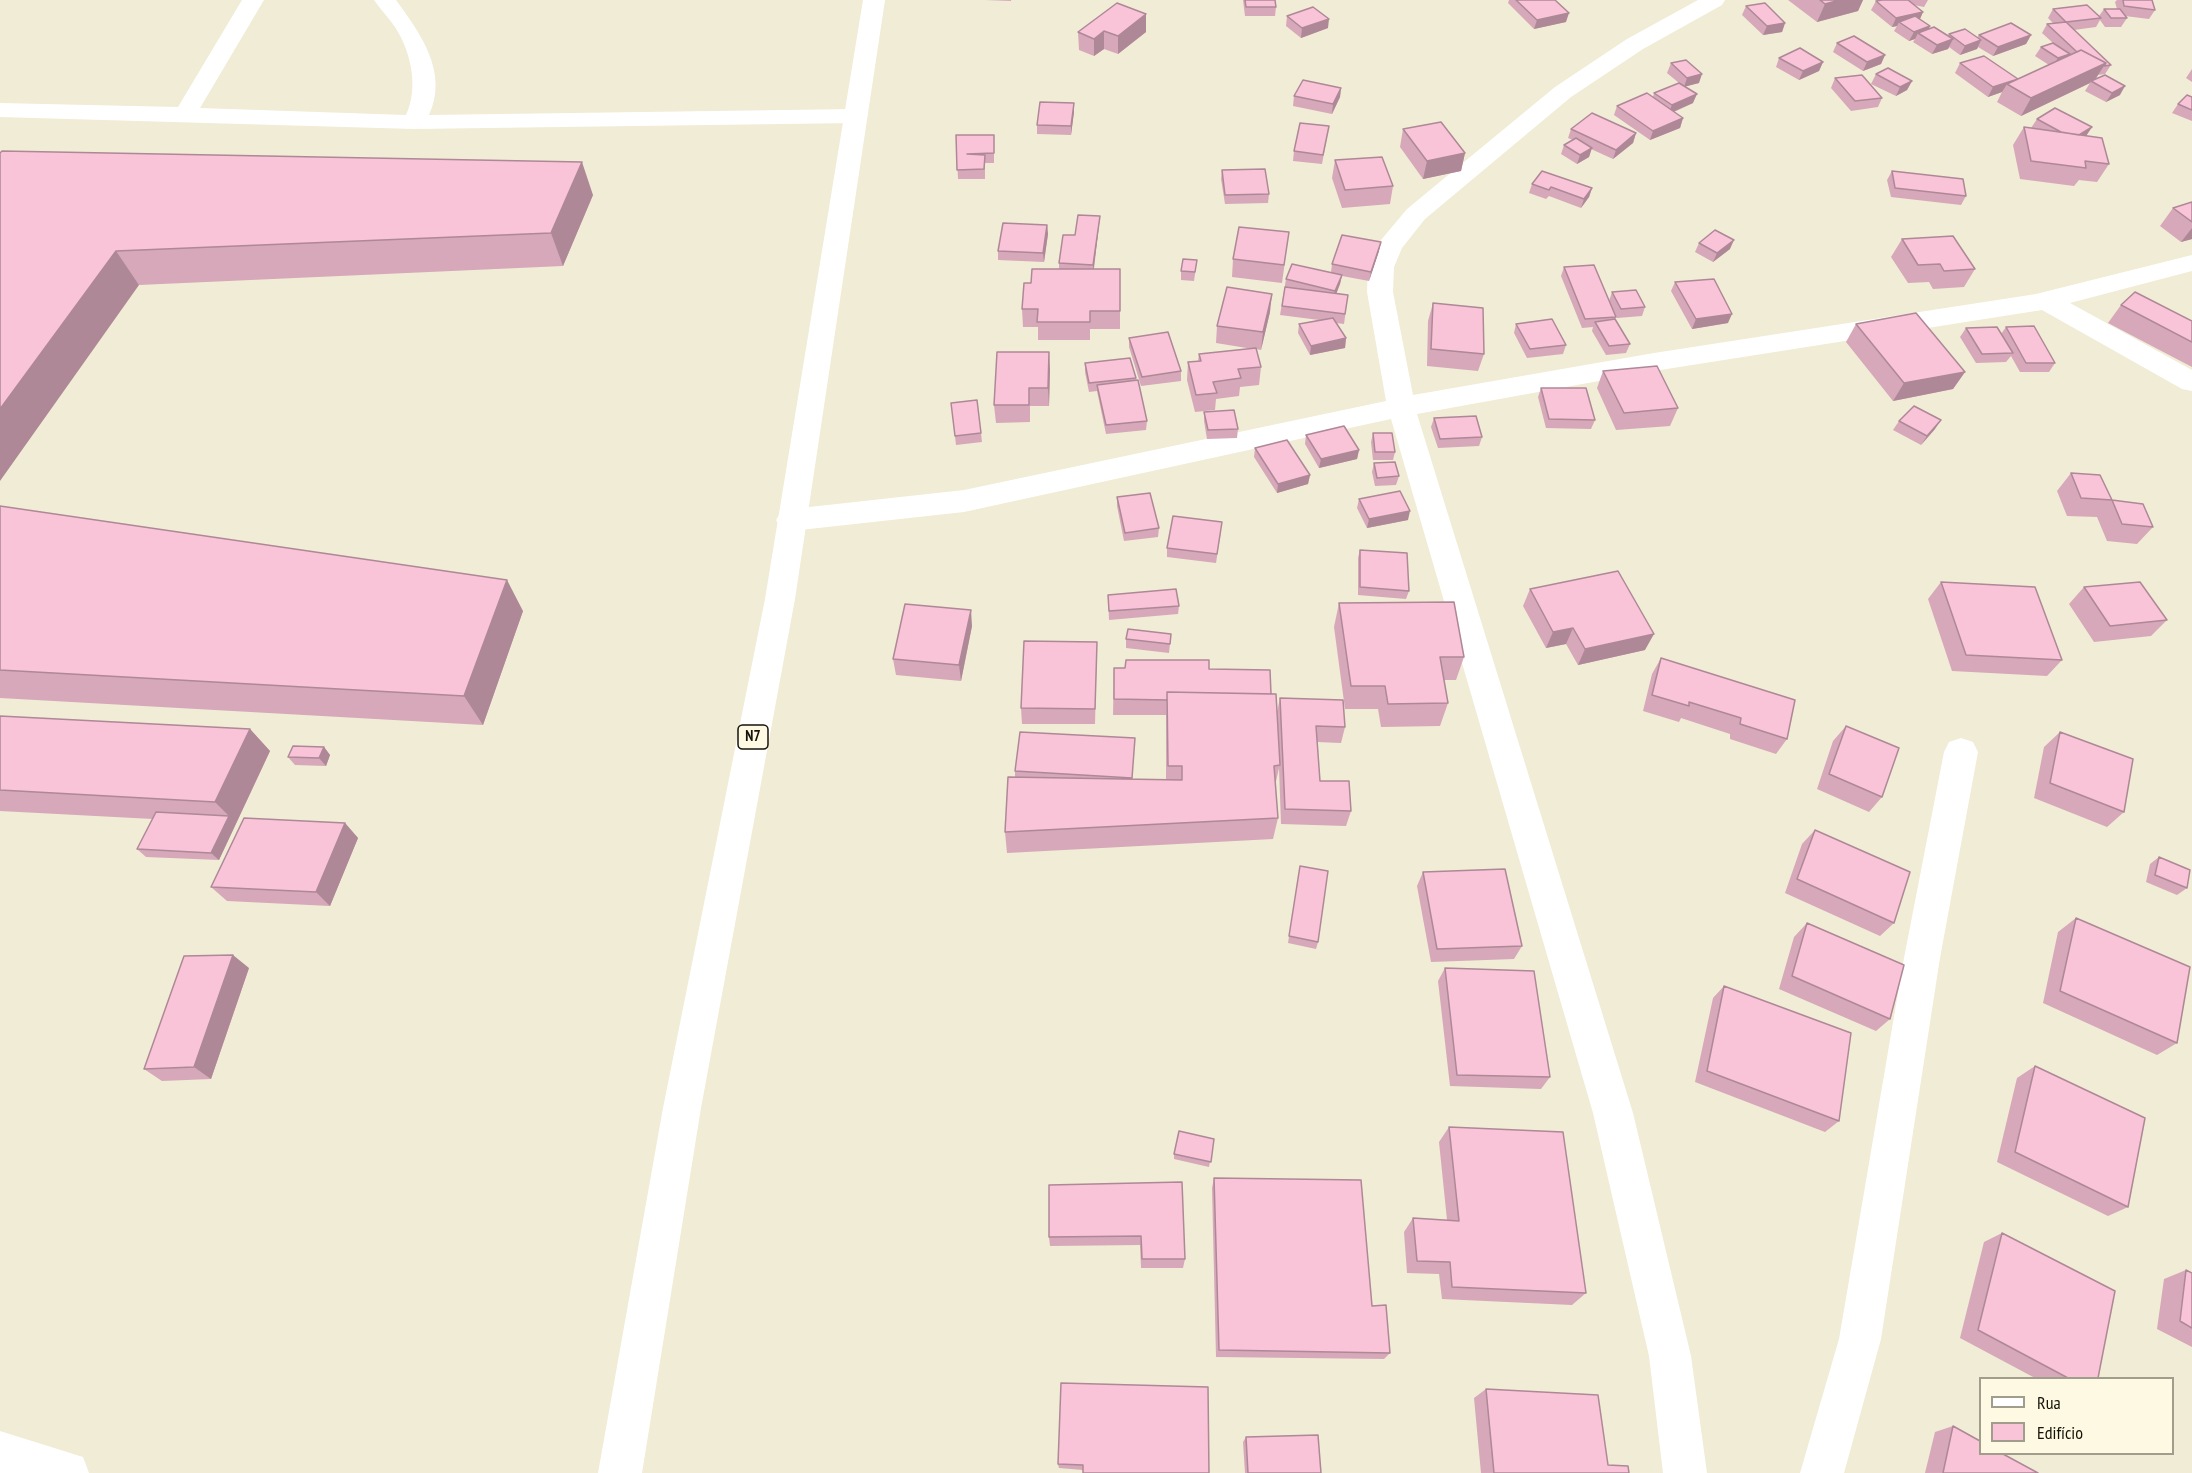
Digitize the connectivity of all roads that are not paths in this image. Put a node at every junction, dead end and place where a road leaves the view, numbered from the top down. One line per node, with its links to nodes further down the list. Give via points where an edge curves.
1 (253, 0): 6 (main road)
2 (385, 0): 8 (main road, via 421,58 422,107)
3 (874, 0): 7 (main road, N7)
4 (1714, 0): 12 (main road, via 1635,44 1563,92 1416,214 1390,246 1381,267 1380,292)
5 (0, 110): 6 (main road)
6 (185, 114): 8 (main road)
7 (856, 116): 8 (main road); 13 (main road, N7)
8 (414, 122)
9 (2192, 263): 10 (main road)
10 (2046, 301): 11 (main road); 12 (main road, via 1654,362)
11 (2192, 382)
12 (1401, 407): 13 (main road, via 964,501); 18 (main road, via 1613,1113 1670,1356)
13 (791, 520): 17 (main road, N7, via 780,599 682,1107)
14 (1961, 752): 19 (main road, via 1860,1339)
15 (0, 1453): 16 (main road)
16 (67, 1473)
17 (620, 1473)
18 (1685, 1473)
19 (1822, 1473)

